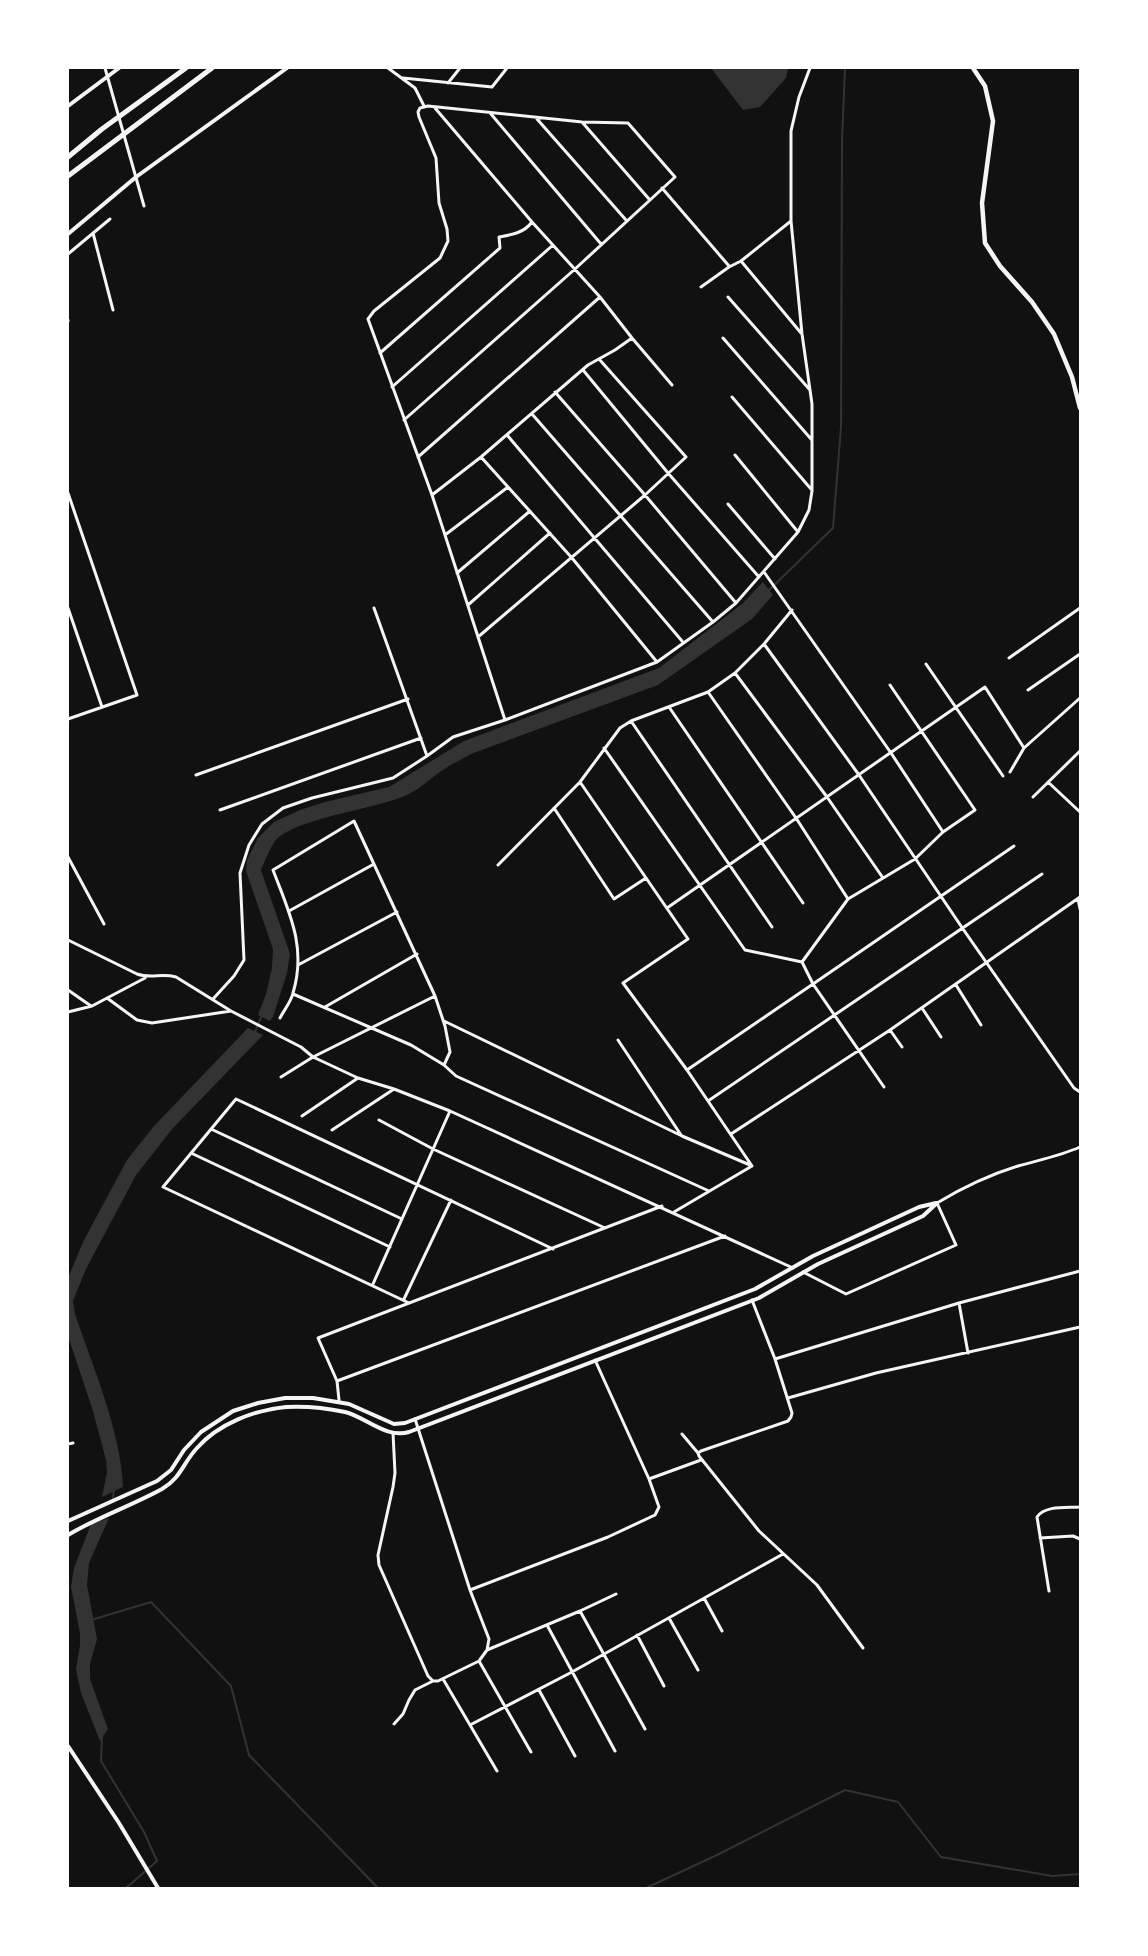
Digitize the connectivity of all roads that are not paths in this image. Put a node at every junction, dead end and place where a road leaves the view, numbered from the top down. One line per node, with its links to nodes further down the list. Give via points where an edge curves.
1 (105, 68): 11 (street)
2 (119, 68): 11 (street)
3 (186, 68): 18 (highway)
4 (212, 68): 21 (highway)
5 (287, 68): 24 (street)
6 (388, 68): 12 (street)
7 (460, 68): 13 (street)
8 (507, 68): 13 (street, via 492,87)
9 (810, 68): 29 (street, via 791,132)
10 (973, 68): 55 (main road, via 985,86 993,121 982,203 985,243 1054,334)
11 (107, 76): 14 (street); 18 (street)
12 (403, 78): 13 (street); 15 (street, via 415,88)
13 (448, 83)
14 (68, 106)
15 (424, 106): 16 (street); 47 (street, via 418,112 438,164 438,197 448,241 440,258 368,319)
16 (434, 106): 17 (street); 31 (street)
17 (490, 112): 19 (street); 34 (street)
18 (119, 117): 21 (street); 22 (highway)
19 (536, 117): 20 (street); 30 (street)
20 (582, 122): 25 (street, via 628,123 675,177); 26 (street)
21 (123, 133): 23 (highway); 24 (street)
22 (68, 157)
23 (68, 176)
24 (136, 177): 27 (street); 33 (street)
25 (662, 188): 26 (street); 38 (street)
26 (649, 199): 30 (street)
27 (144, 206)
28 (110, 219): 32 (street)
29 (791, 220): 37 (street); 44 (street)
30 (626, 221): 34 (street)
31 (531, 222): 35 (street); 47 (street, via 520,232 499,237 500,248)
32 (93, 233): 36 (street); 43 (street)
33 (68, 234)
34 (601, 244): 39 (street)
35 (553, 245): 39 (street); 51 (street)
36 (68, 254)
37 (741, 261): 38 (street); 44 (street)
38 (729, 267): 40 (street)
39 (575, 269): 41 (street); 57 (street)
40 (701, 287)
41 (600, 297): 45 (street); 61 (street)
42 (728, 297): 52 (street)
43 (113, 310)
44 (802, 334): 52 (street)
45 (632, 338): 48 (street); 50 (street)
46 (723, 338): 59 (street)
47 (380, 353): 51 (street)
48 (599, 359): 49 (street); 63 (street, via 686,457)
49 (583, 370): 53 (street); 63 (street)
50 (672, 385)
51 (392, 387): 57 (street)
52 (810, 391): 59 (street)
53 (555, 392): 56 (street); 68 (street)
54 (732, 397): 65 (street)
55 (1080, 408)
56 (532, 414): 58 (street); 71 (street)
57 (404, 420): 61 (street)
58 (507, 435): 62 (street); 75 (street)
59 (812, 440): 65 (street)
60 (735, 454): 72 (street)
61 (418, 457): 67 (street)
62 (481, 457): 64 (street); 67 (street)
63 (668, 473): 68 (street); 80 (street)
64 (508, 487): 70 (street); 74 (street)
65 (812, 491): 72 (street, via 809,510)
66 (68, 493): 101 (street, via 137,695)
67 (432, 495): 74 (street)
68 (645, 495): 71 (street); 81 (street)
69 (728, 504): 77 (street)
70 (530, 511): 73 (street); 79 (street)
71 (621, 515): 75 (street); 87 (street)
72 (798, 532): 77 (street)
73 (550, 533): 76 (street); 82 (street)
74 (445, 535): 79 (street)
75 (594, 538): 76 (street); 89 (street)
76 (572, 558): 88 (street); 93 (street)
77 (775, 559): 78 (street)
78 (764, 572): 80 (street); 86 (street)
79 (457, 573): 82 (street)
80 (759, 577): 81 (street)
81 (736, 603): 87 (street)
82 (468, 605): 88 (street)
83 (68, 608): 101 (street)
84 (374, 608): 100 (street)
85 (1080, 608): 92 (street)
86 (792, 610): 90 (street); 112 (street)
87 (713, 622): 89 (street)
88 (478, 637): 105 (street)
89 (683, 642): 93 (street)
90 (764, 644): 95 (street); 116 (street)
91 (1080, 654): 97 (street)
92 (1009, 658)
93 (657, 662): 105 (street)
94 (926, 664): 103 (street)
95 (735, 673): 98 (street); 121 (street)
96 (890, 685): 107 (street)
97 (1028, 690)
98 (708, 692): 102 (street); 126 (street)
99 (1080, 698): 110 (street)
100 (408, 699): 108 (street); 117 (street)
101 (102, 707): 104 (street)
102 (669, 707): 106 (street); 128 (street)
103 (955, 708): 107 (street); 110 (street, via 985,687); 118 (street)
104 (68, 719)
105 (505, 720): 113 (street, via 453,738)
106 (631, 721): 109 (street); 134 (street)
107 (921, 732): 112 (street); 127 (street, via 975,810)
108 (421, 738): 113 (street); 124 (street)
109 (604, 748): 119 (street); 138 (street)
110 (1024, 748): 115 (street)
111 (1080, 751): 114 (street)
112 (891, 753): 116 (street); 127 (street)
113 (427, 756): 162 (street, via 393,778 283,808 262,824 249,845 240,873 244,960)
114 (1079, 756): 120 (street)
115 (1010, 772)
116 (859, 774): 121 (street); 131 (street)
117 (196, 775)
118 (1003, 776)
119 (580, 782): 123 (street); 136 (street)
120 (1048, 782): 122 (street); 125 (street)
121 (827, 797): 126 (street); 137 (street)
122 (1033, 797)
123 (554, 808): 133 (street); 136 (street, via 614,899)
124 (220, 810)
125 (1080, 812)
126 (796, 819): 128 (street); 141 (street)
127 (943, 832): 131 (street)
128 (762, 842): 134 (street); 142 (street)
129 (1014, 846): 139 (street)
130 (68, 857): 147 (street)
131 (915, 859): 137 (street); 139 (street)
132 (374, 864): 145 (street); 145 (street, via 354,821 273,870); 146 (street)
133 (498, 864)
134 (729, 865): 138 (street); 148 (street)
135 (1042, 874): 149 (street)
136 (646, 878): 143 (street)
137 (884, 879): 141 (street)
138 (701, 885): 143 (street); 152 (street, via 745,950)
139 (940, 896): 149 (street); 156 (street)
140 (1079, 898): 144 (street); 153 (street)
141 (848, 899): 152 (street)
142 (803, 903)
143 (667, 908): 180 (street, via 688,939 623,983)
144 (1080, 909)
145 (289, 911): 154 (street, via 299,950)
146 (397, 912): 151 (street); 154 (street)
147 (104, 924)
148 (772, 927)
149 (963, 929): 153 (street); 168 (street)
150 (68, 940): 155 (street)
151 (417, 954): 160 (street); 164 (street)
152 (802, 962): 156 (street)
153 (986, 964): 157 (street); 185 (street)
154 (297, 965): 159 (street)
155 (146, 978): 161 (street); 162 (street, via 176,977)
156 (813, 984): 168 (street); 180 (street)
157 (956, 985): 165 (street); 171 (street)
158 (68, 990): 163 (street)
159 (293, 994): 164 (street); 169 (street)
160 (435, 996): 170 (street); 172 (street)
161 (107, 998): 163 (street); 166 (street, via 137,1020 152,1023)
162 (213, 999): 166 (street)
163 (92, 1006): 167 (street)
164 (325, 1007): 172 (street)
165 (922, 1008): 173 (street); 174 (street)
166 (231, 1011): 178 (street)
167 (68, 1012)
168 (834, 1016): 177 (street); 186 (street)
169 (279, 1018)
170 (442, 1020): 179 (street, via 450,1052); 193 (street)
171 (981, 1025)
172 (373, 1028): 178 (street); 179 (street)
173 (890, 1030): 176 (street); 177 (street)
174 (941, 1037)
175 (618, 1040): 193 (street)
176 (902, 1047)
177 (858, 1050): 183 (street); 192 (street)
178 (313, 1057): 181 (street); 182 (street)
179 (444, 1065): 199 (street, via 456,1076)
180 (687, 1070): 186 (street)
181 (281, 1077)
182 (358, 1077): 184 (street); 188 (street)
183 (884, 1088)
184 (394, 1089): 187 (street); 191 (street)
185 (1080, 1092)
186 (708, 1101): 192 (street)
187 (450, 1111): 195 (street); 202 (street)
188 (302, 1116)
189 (378, 1120): 195 (street)
190 (211, 1130): 196 (street); 198 (street, via 236,1099); 204 (street)
191 (332, 1130)
192 (731, 1134): 197 (street)
193 (682, 1136): 197 (street)
194 (1080, 1147): 201 (street, via 1016,1166 963,1187)
195 (433, 1149): 198 (street); 205 (street)
196 (191, 1153): 207 (street); 212 (street, via 162,1187)
197 (752, 1166): 199 (street)
198 (417, 1185): 200 (street); 204 (street)
199 (709, 1191): 203 (street)
200 (451, 1200): 208 (street); 213 (street)
201 (937, 1203): 209 (street, via 919,1207); 211 (street, via 923,1216); 211 (street, via 956,1245 846,1294)
202 (662, 1206): 203 (street); 205 (street)
203 (674, 1212): 206 (street)
204 (402, 1220): 207 (street)
205 (605, 1228): 208 (street)
206 (725, 1236): 209 (street); 221 (street)
207 (390, 1247): 212 (street)
208 (553, 1249): 215 (street)
209 (793, 1268): 224 (street, via 755,1289)
210 (1080, 1271): 216 (street)
211 (803, 1272): 214 (street)
212 (373, 1284): 213 (street)
213 (404, 1299): 215 (street)
214 (752, 1300): 219 (street); 220 (street)
215 (409, 1303): 221 (street, via 318,1338)
216 (959, 1303): 218 (street); 219 (street)
217 (1080, 1327): 218 (street)
218 (968, 1353): 222 (street)
219 (775, 1359): 222 (street)
220 (595, 1360): 225 (street); 232 (street)
221 (337, 1381): 223 (street)
222 (788, 1398): 230 (street, via 792,1413 788,1421)
223 (339, 1400)
224 (415, 1419): 225 (street); 234 (street, via 396,1424 349,1404 313,1398 258,1403 211,1424 190,1441 171,1470 157,1481)
225 (418, 1428): 226 (street); 239 (street)
226 (393, 1433): 235 (street, via 347,1413 299,1407 260,1412 216,1432 197,1447 178,1476 162,1489); 255 (street, via 395,1473 379,1565)
227 (682, 1434): 230 (street)
228 (73, 1443): 229 (street)
229 (68, 1444)
230 (698, 1453): 231 (street)
231 (701, 1460): 232 (street); 238 (street, via 749,1520)
232 (649, 1479): 239 (street, via 659,1507 655,1515)
233 (1080, 1507): 236 (street, via 1040,1512)
234 (68, 1521)
235 (68, 1535)
236 (1040, 1538): 237 (street); 240 (street)
237 (1080, 1539)
238 (783, 1554): 242 (street); 248 (street, via 817,1585)
239 (470, 1590): 249 (street, via 489,1639)
240 (1049, 1591)
241 (616, 1593): 243 (street)
242 (704, 1598): 244 (street); 246 (street)
243 (580, 1611): 245 (street); 250 (street)
244 (669, 1617): 247 (street); 252 (street)
245 (547, 1625): 249 (street); 253 (street)
246 (722, 1631)
247 (638, 1635): 250 (street); 256 (street)
248 (864, 1648)
249 (487, 1650): 251 (street)
250 (604, 1654): 253 (street); 261 (street)
251 (479, 1660): 254 (street); 258 (street)
252 (698, 1670)
253 (572, 1672): 257 (street); 263 (street)
254 (443, 1679): 255 (street); 260 (street)
255 (433, 1681): 259 (street, via 415,1690)
256 (664, 1686)
257 (539, 1690): 258 (street); 265 (street)
258 (504, 1708): 260 (street); 264 (street)
259 (394, 1724)
260 (470, 1725): 266 (street)
261 (645, 1729)
262 (68, 1746): 267 (street)
263 (615, 1751)
264 (531, 1752)
265 (575, 1756)
266 (497, 1772)
267 (158, 1888)

